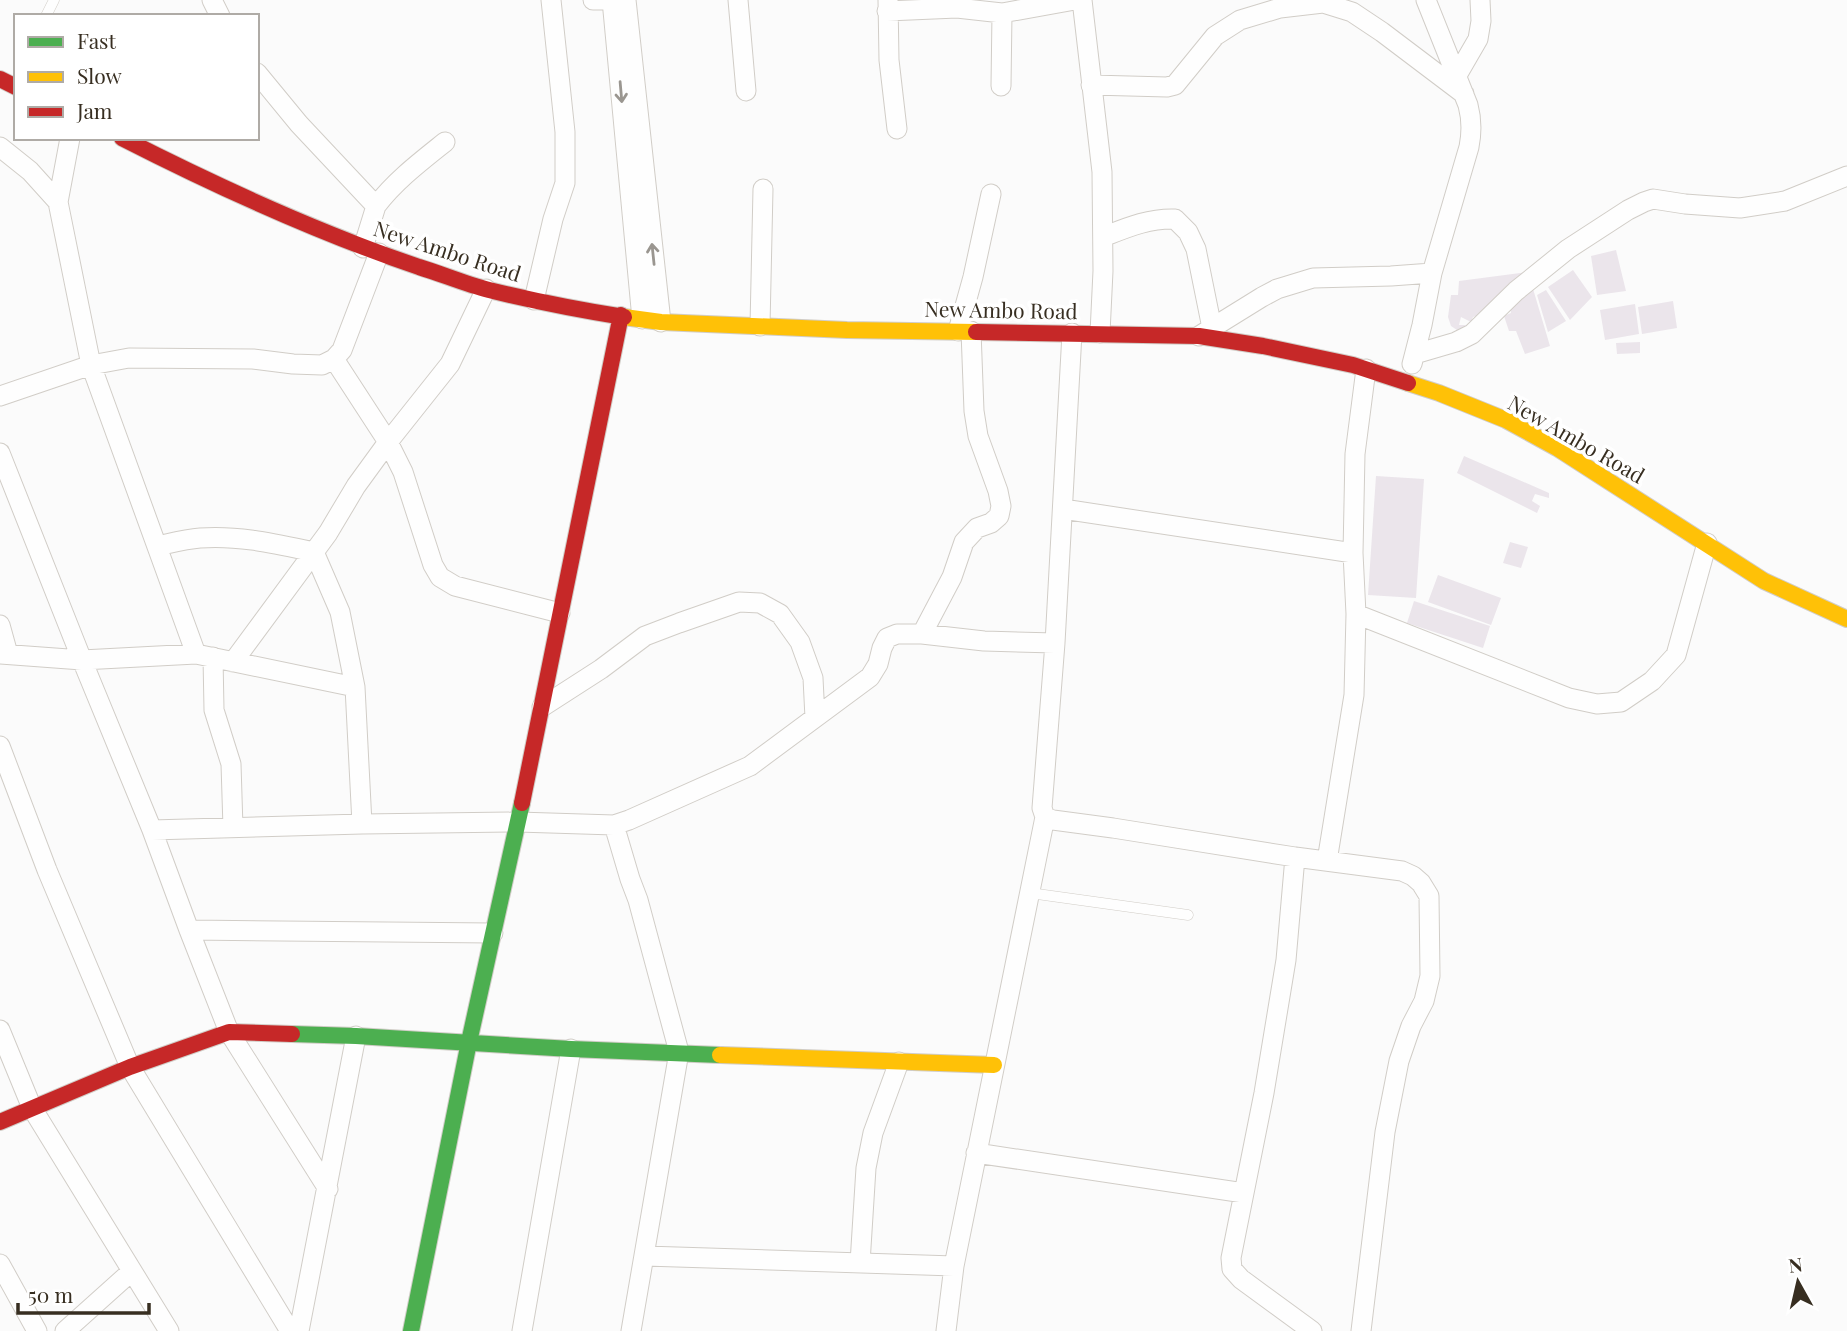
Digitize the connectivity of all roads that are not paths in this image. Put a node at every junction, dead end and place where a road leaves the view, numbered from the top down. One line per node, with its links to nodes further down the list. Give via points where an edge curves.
1 (551, 0): 29 (street, via 565,132 565,183)
2 (614, 0): 31 (street)
3 (738, 0): 14 (street)
4 (1075, 0): 9 (street)
5 (1082, 0): 11 (street)
6 (1426, 0): 13 (street)
7 (1480, 0): 13 (street, via 1478,39)
8 (888, 5): 9 (street); 15 (street)
9 (1002, 13): 12 (street)
10 (259, 75): 24 (street)
11 (1091, 85): 13 (street, via 1167,88 1175,85 1215,37 1240,20 1280,8 1323,4 1352,12); 25 (street, via 1102,172)
12 (1001, 86)
13 (1460, 86): 27 (street, via 1472,131)
14 (746, 91)
15 (897, 130)
16 (70, 140): 23 (street)
17 (126, 140): 26 (street, New Ambo Road, via 274,211)
18 (445, 142): 24 (street, via 387,191)
19 (0, 147): 23 (street)
20 (1847, 176): 37 (street, via 1785,201 1740,208 1653,199 1644,202 1568,250 1472,334)
21 (763, 189): 32 (street)
22 (990, 194): 33 (street)
23 (58, 202): 39 (street)
24 (376, 206): 26 (street)
25 (1103, 237): 34 (street, via 1140,223 1175,219 1196,249); 36 (street)
26 (371, 250): 28 (street, New Ambo Road); 38 (street, via 342,349)
27 (1432, 273): 34 (street, via 1313,278 1262,297); 37 (street)
28 (486, 289): 29 (street, New Ambo Road); 43 (street, via 450,364)
29 (534, 300): 30 (street, New Ambo Road)
30 (621, 315): 31 (street, New Ambo Road); 50 (street)
31 (651, 321): 32 (street, New Ambo Road)
32 (760, 326): 33 (street, New Ambo Road)
33 (965, 331): 35 (street, New Ambo Road); 54 (street, via 978,436 1001,506 999,516 964,542)
34 (1206, 332): 36 (street, New Ambo Road); 40 (street, New Ambo Road)
35 (1072, 333): 36 (street, New Ambo Road); 45 (street)
36 (1100, 333)
37 (1415, 354): 41 (street)
38 (334, 359): 39 (street, via 322,365 129,358); 43 (street)
39 (91, 365): 42 (street); 47 (street)
40 (1366, 369): 41 (street, New Ambo Road); 49 (street, via 1355,454)
41 (1406, 382): 46 (street, New Ambo Road, via 1527,431)
42 (0, 396)
43 (388, 442): 48 (street); 50 (street, via 440,577 455,586)
44 (0, 453): 58 (street)
45 (1063, 509): 49 (street); 55 (street)
46 (1707, 543): 51 (street, via 1676,655 1652,681 1621,702 1597,704 1569,698); 52 (street, New Ambo Road, via 1764,581)
47 (157, 546): 48 (street, via 226,538); 57 (street)
48 (314, 552): 59 (street); 60 (street, via 340,612)
49 (1353, 554): 51 (street)
50 (561, 613): 61 (street)
51 (1356, 614): 71 (street, via 1354,695)
52 (1847, 619)
53 (0, 625): 56 (street)
54 (922, 634): 55 (street); 62 (street, via 887,638 870,677)
55 (1055, 643): 64 (street, via 1042,808)
56 (4, 654): 58 (street)
57 (204, 655): 58 (street); 59 (street); 68 (street, via 214,710 231,764)
58 (82, 660): 69 (street)
59 (233, 662): 60 (street)
60 (355, 687): 66 (street)
61 (542, 707): 62 (street, via 645,636 739,602 760,603 780,614 800,642 813,678); 65 (street)
62 (815, 718): 67 (street, via 750,766)
63 (0, 747): 84 (street)
64 (1045, 817): 70 (street); 72 (street)
65 (518, 822): 66 (street); 67 (street); 75 (street)
66 (362, 824): 68 (street)
67 (614, 825): 81 (street)
68 (233, 828): 69 (street)
69 (152, 830): 74 (street)
70 (1295, 857): 71 (street); 89 (street, via 1286,960)
71 (1327, 861): 105 (street, via 1402,871 1420,883 1430,905 1430,976 1399,1061 1385,1132)
72 (1030, 892): 73 (lane); 83 (street)
73 (1188, 915)
74 (189, 930): 75 (street); 77 (street)
75 (493, 933): 79 (street)
76 (0, 1030): 85 (street)
77 (229, 1032): 78 (street); 84 (street); 88 (street)
78 (356, 1036): 79 (street); 88 (street)
79 (469, 1042): 80 (street); 100 (street)
80 (571, 1049): 81 (street); 101 (street)
81 (680, 1052): 82 (street); 90 (street)
82 (899, 1062): 83 (street); 91 (street, via 873,1133 866,1168)
83 (994, 1065): 87 (street)
84 (130, 1067): 85 (street); 98 (street)
85 (32, 1108): 86 (street); 94 (street)
86 (0, 1122)
87 (976, 1153): 89 (street); 93 (street)
88 (327, 1189): 99 (street)
89 (1244, 1193): 104 (street, via 1232,1269)
90 (645, 1256): 91 (street); 102 (street)
91 (860, 1263): 93 (street)
92 (0, 1264): 95 (street)
93 (954, 1266): 103 (street)
94 (132, 1271): 96 (street); 97 (street)
95 (37, 1331)
96 (65, 1331)
97 (169, 1331)
98 (290, 1331)
99 (299, 1331)
100 (411, 1331)
101 (522, 1331)
102 (631, 1331)
103 (946, 1331)
104 (1312, 1331)
105 (1361, 1331)

